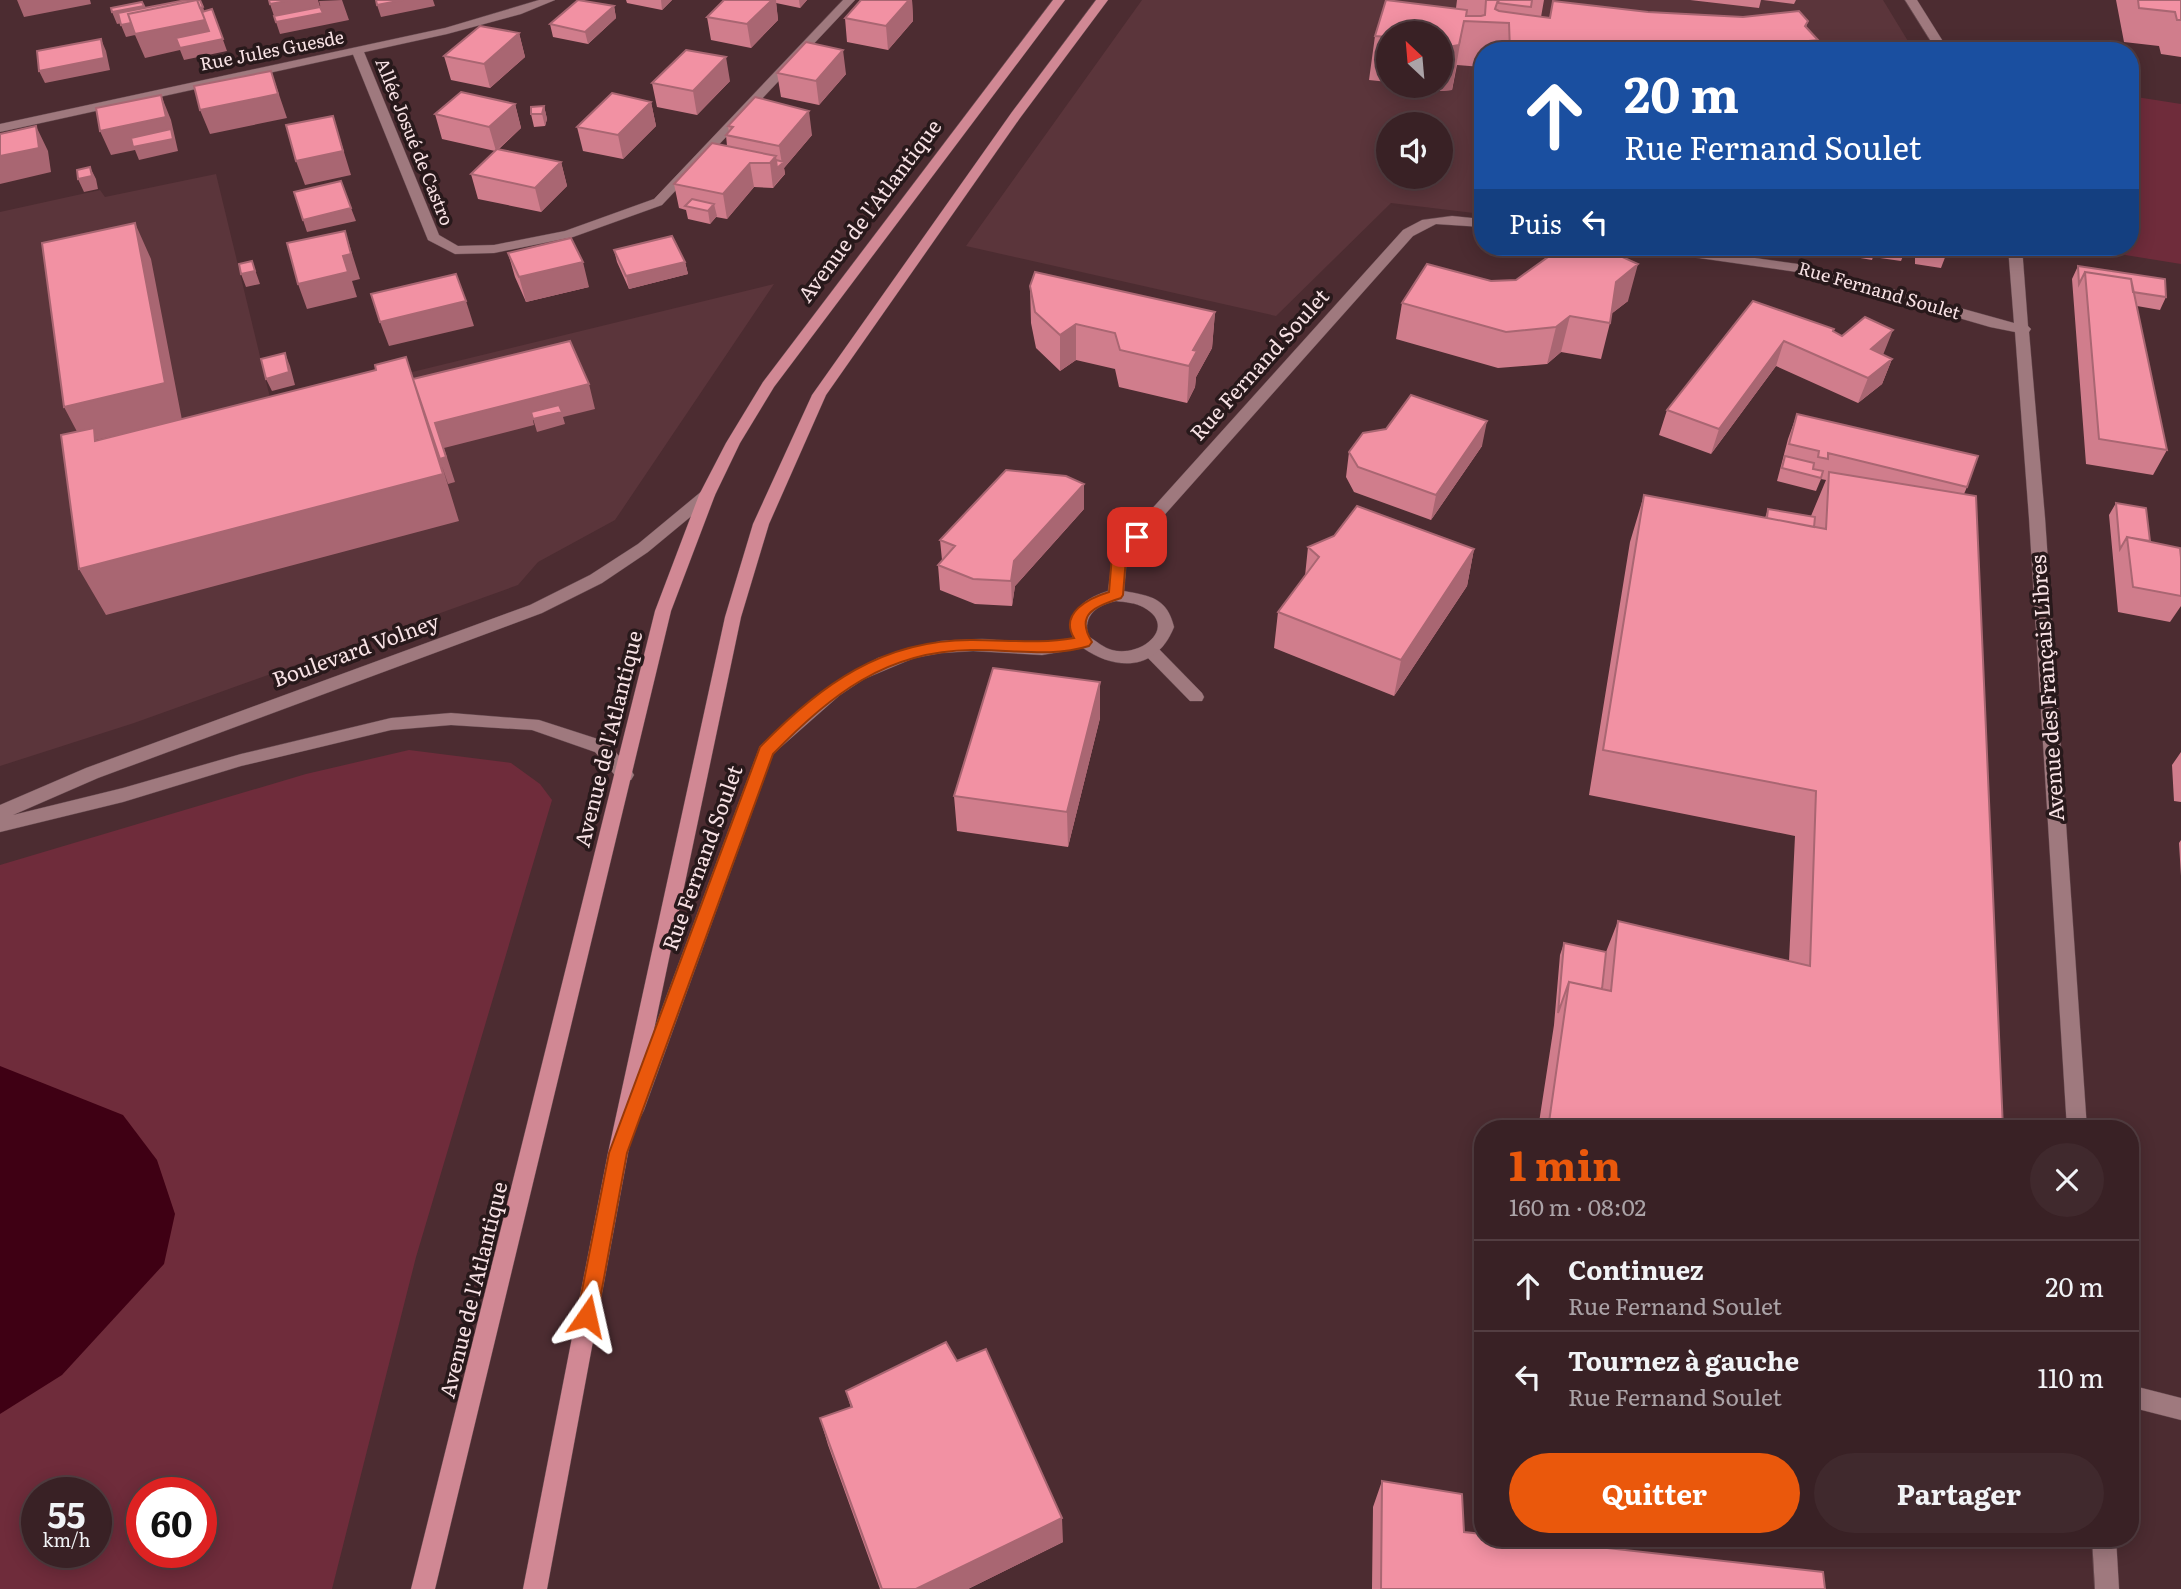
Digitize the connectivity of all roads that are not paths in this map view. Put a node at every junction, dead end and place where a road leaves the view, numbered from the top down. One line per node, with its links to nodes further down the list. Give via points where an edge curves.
1 (549, 0): 7 (street, Rue Jules Guesde)
2 (849, 0): 7 (street, Allée Josué de Castro, via 658,202 568,234 494,249 455,250 433,237)
3 (1059, 0): 13 (main road, Avenue de l'Atlantique, via 768,385)
4 (1102, 0): 22 (main road, via 819,395 761,524 733,617)
5 (1911, 0): 6 (street)
6 (1937, 42)
7 (358, 52): 8 (street, Rue Jules Guesde)
8 (0, 128)
9 (1474, 222): 14 (street, Rue Fernand Soulet, via 1437,219 1408,233 1119,556)
10 (1713, 256): 12 (street, Rue Fernand Soulet, via 1805,269)
11 (2016, 256): 12 (street, Avenue des Français Libres)
12 (2024, 330): 21 (street, Avenue des Français Libres)
13 (707, 495): 18 (main road, Avenue de l'Atlantique, via 663,611); 19 (street, Boulevard Volney, via 643,548 596,579 536,609 92,773)
14 (1116, 595): 15 (street, via 1083,610 1078,633); 16 (street, via 1146,599 1165,615 1165,638)
15 (1084, 642): 16 (street, via 1103,655 1119,658); 22 (street, Rue Fernand Soulet, via 1044,649 971,645 919,650 874,665 823,698 766,751)
16 (1151, 650): 17 (street)
17 (1196, 697)
18 (625, 775): 20 (street, via 601,747 533,724 451,719 391,724); 26 (main road, Avenue de l'Atlantique)
19 (0, 813)
20 (0, 825)
21 (2076, 1120)
22 (618, 1153): 27 (main road)
23 (2139, 1398): 24 (street)
24 (2181, 1409)
25 (2105, 1547): 28 (street)
26 (424, 1589)
27 (535, 1589)
28 (2107, 1589)

